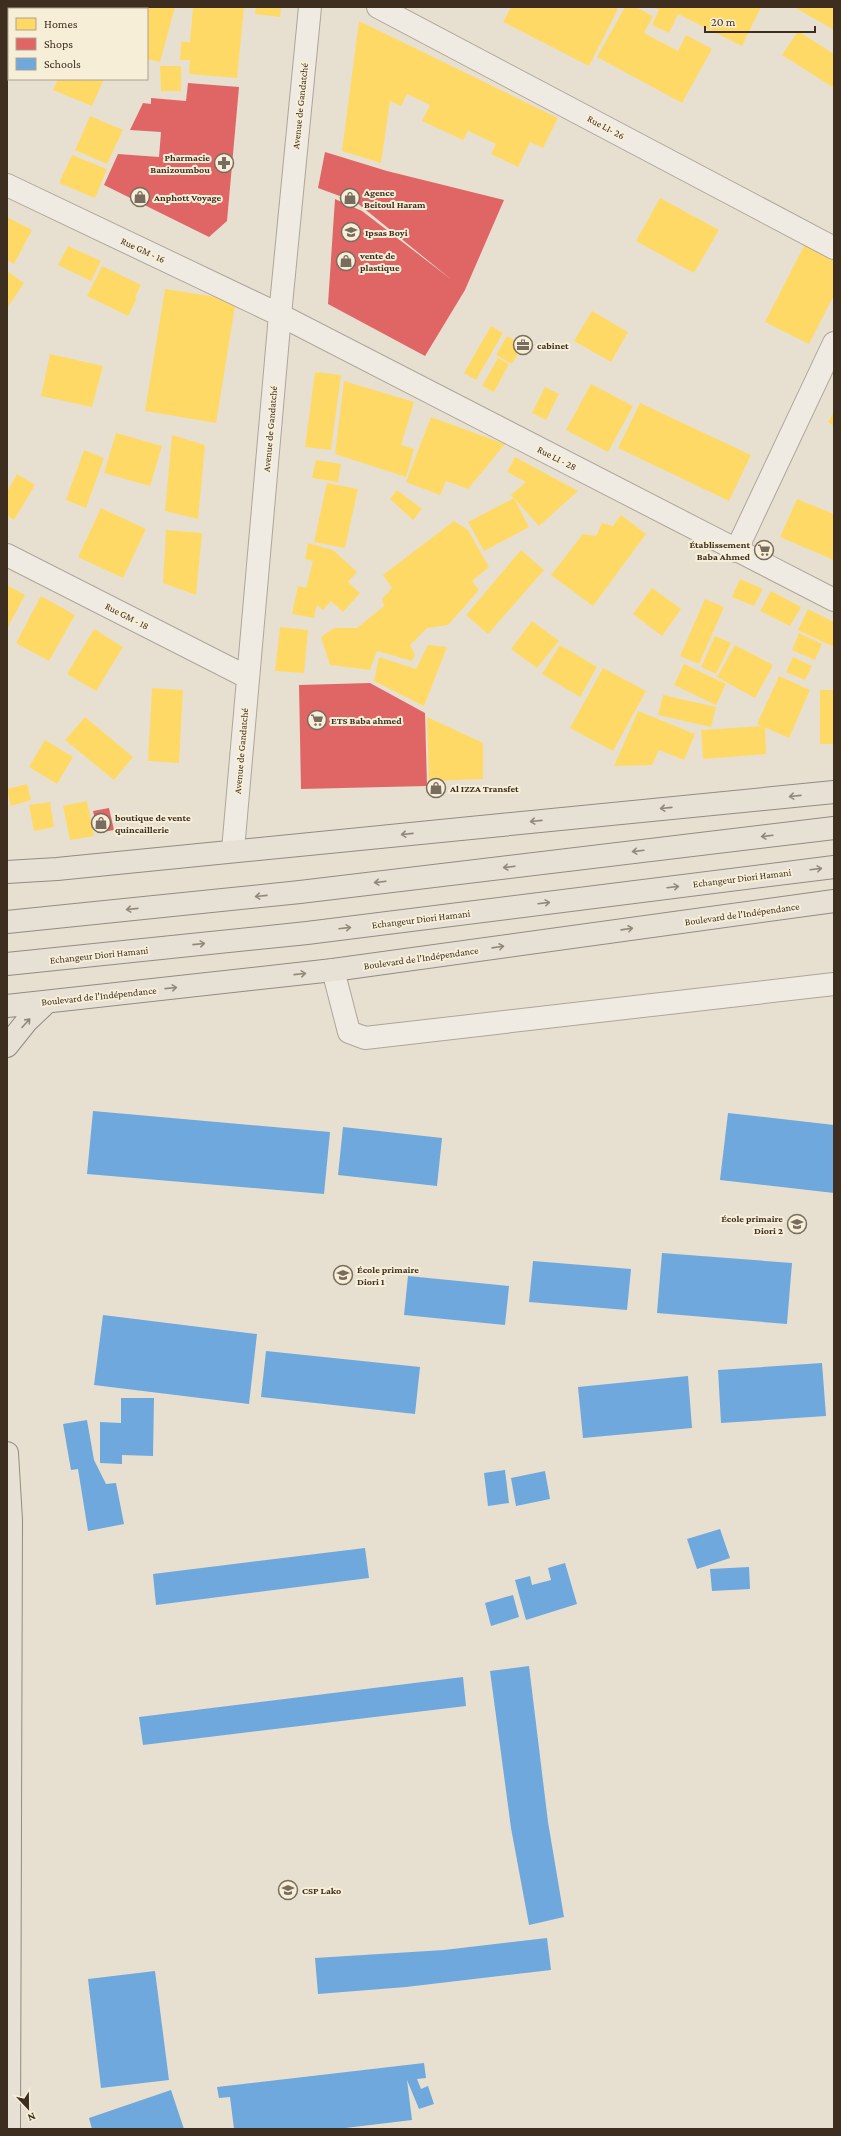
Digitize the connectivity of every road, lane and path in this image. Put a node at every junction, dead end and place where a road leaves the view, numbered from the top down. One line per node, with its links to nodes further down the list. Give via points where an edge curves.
1 (310, 7): 5 (street, Avenue de Gandatché)
2 (378, 7): 4 (street, Rue LI- 26)
3 (7, 185): 5 (street, Rue GM - 16)
4 (834, 248)
5 (280, 315): 7 (street, Rue LI - 28); 10 (street, Avenue de Gandatché)
6 (834, 343): 7 (street)
7 (736, 551): 9 (street, Rue LI - 28)
8 (7, 555): 10 (street, Rue GM - 18)
9 (834, 600)
10 (248, 676): 13 (street, Avenue de Gandatché)
11 (834, 792): 13 (main road, one-way to 13)
12 (834, 828): 17 (main road, one-way to 17, via 300,892)
13 (234, 850): 15 (main road)
14 (834, 867): 18 (main road, Echangeur Diori Hamani, one-way to 14, via 307,933)
15 (7, 872)
16 (834, 901): 19 (main road, Boulevard de l'Indépendance, one-way to 16)
17 (7, 922)
18 (7, 964)
19 (333, 970): 20 (street, via 349,1032 365,1038); 21 (main road, Boulevard de l'Indépendance, one-way to 19)
20 (834, 984)
21 (47, 1002): 22 (main road, Boulevard de l'Indépendance); 23 (main road, one-way to 21, via 27,1021)
22 (7, 1006)
23 (7, 1046)
24 (7, 1453): 25 (main road, via 10,1520)
25 (8, 1785): 26 (main road)
26 (9, 2129)

